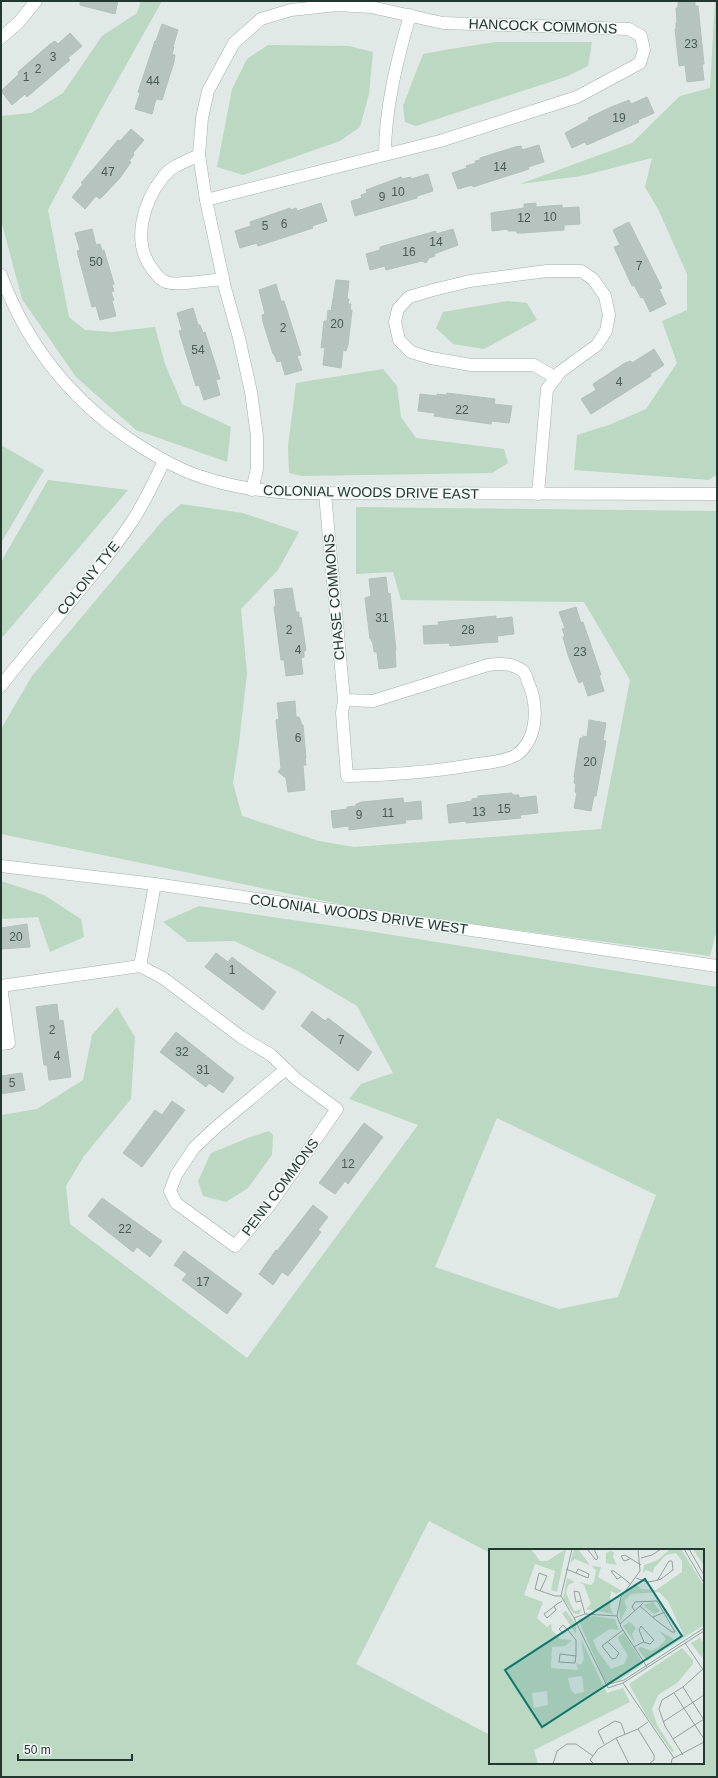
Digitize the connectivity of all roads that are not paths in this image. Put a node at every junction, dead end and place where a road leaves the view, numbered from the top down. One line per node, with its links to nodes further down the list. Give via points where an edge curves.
1 (36, 1): 3 (street, via 19,22)
2 (410, 15): 4 (street, via 403,37 385,128); 4 (street, HANCOCK COMMONS, via 443,23 629,29 641,36 644,50 640,63 577,97 440,141); 5 (street, HANCOCK COMMONS, via 371,7 337,5 291,10 261,19 234,43 208,91 202,118)
3 (1, 38)
4 (385, 154): 6 (street, HANCOCK COMMONS)
5 (199, 155): 6 (street, HANCOCK COMMONS); 8 (street, via 164,175 153,191 141,225 141,243 148,264 166,283)
6 (206, 200): 8 (street, HANCOCK COMMONS)
7 (1, 275): 10 (street, COLONIAL WOODS DRIVE EAST, via 22,323 49,365 87,407 118,432)
8 (223, 279): 11 (street, HANCOCK COMMONS, via 240,338 251,392 257,436 257,469)
9 (556, 378): 9 (street, via 560,372 597,345 606,331 609,315 605,296 593,279 581,271 540,272 470,281 409,297 398,309 395,322 399,340 411,352 471,365 534,365); 13 (street, via 547,389)
10 (164, 462): 11 (street, COLONIAL WOODS DRIVE EAST, via 201,477); 15 (street, COLONY TYE, via 132,522)
11 (252, 490): 12 (street, COLONIAL WOODS DRIVE EAST)
12 (325, 494): 13 (street, COLONIAL WOODS DRIVE EAST); 16 (street, CHASE COMMONS)
13 (538, 494): 14 (street, COLONIAL WOODS DRIVE EAST)
14 (717, 494)
15 (1, 686)
16 (344, 700): 16 (street, CHASE COMMONS, via 342,713 347,776 444,770 516,755 531,735 536,713 524,672 514,666 500,663 373,701)
17 (1, 866): 18 (street, COLONIAL WOODS DRIVE WEST)
18 (155, 884): 19 (street); 20 (street, COLONIAL WOODS DRIVE WEST)
19 (140, 966): 21 (street); 23 (street, PENN COMMONS, via 163,978 242,1037 271,1055)
20 (717, 966)
21 (1, 986): 22 (street, via 8,1042)
22 (1, 1044)
23 (286, 1069): 23 (street, PENN COMMONS, via 337,1109 269,1206 235,1246 176,1203 170,1192 176,1175 194,1148)

